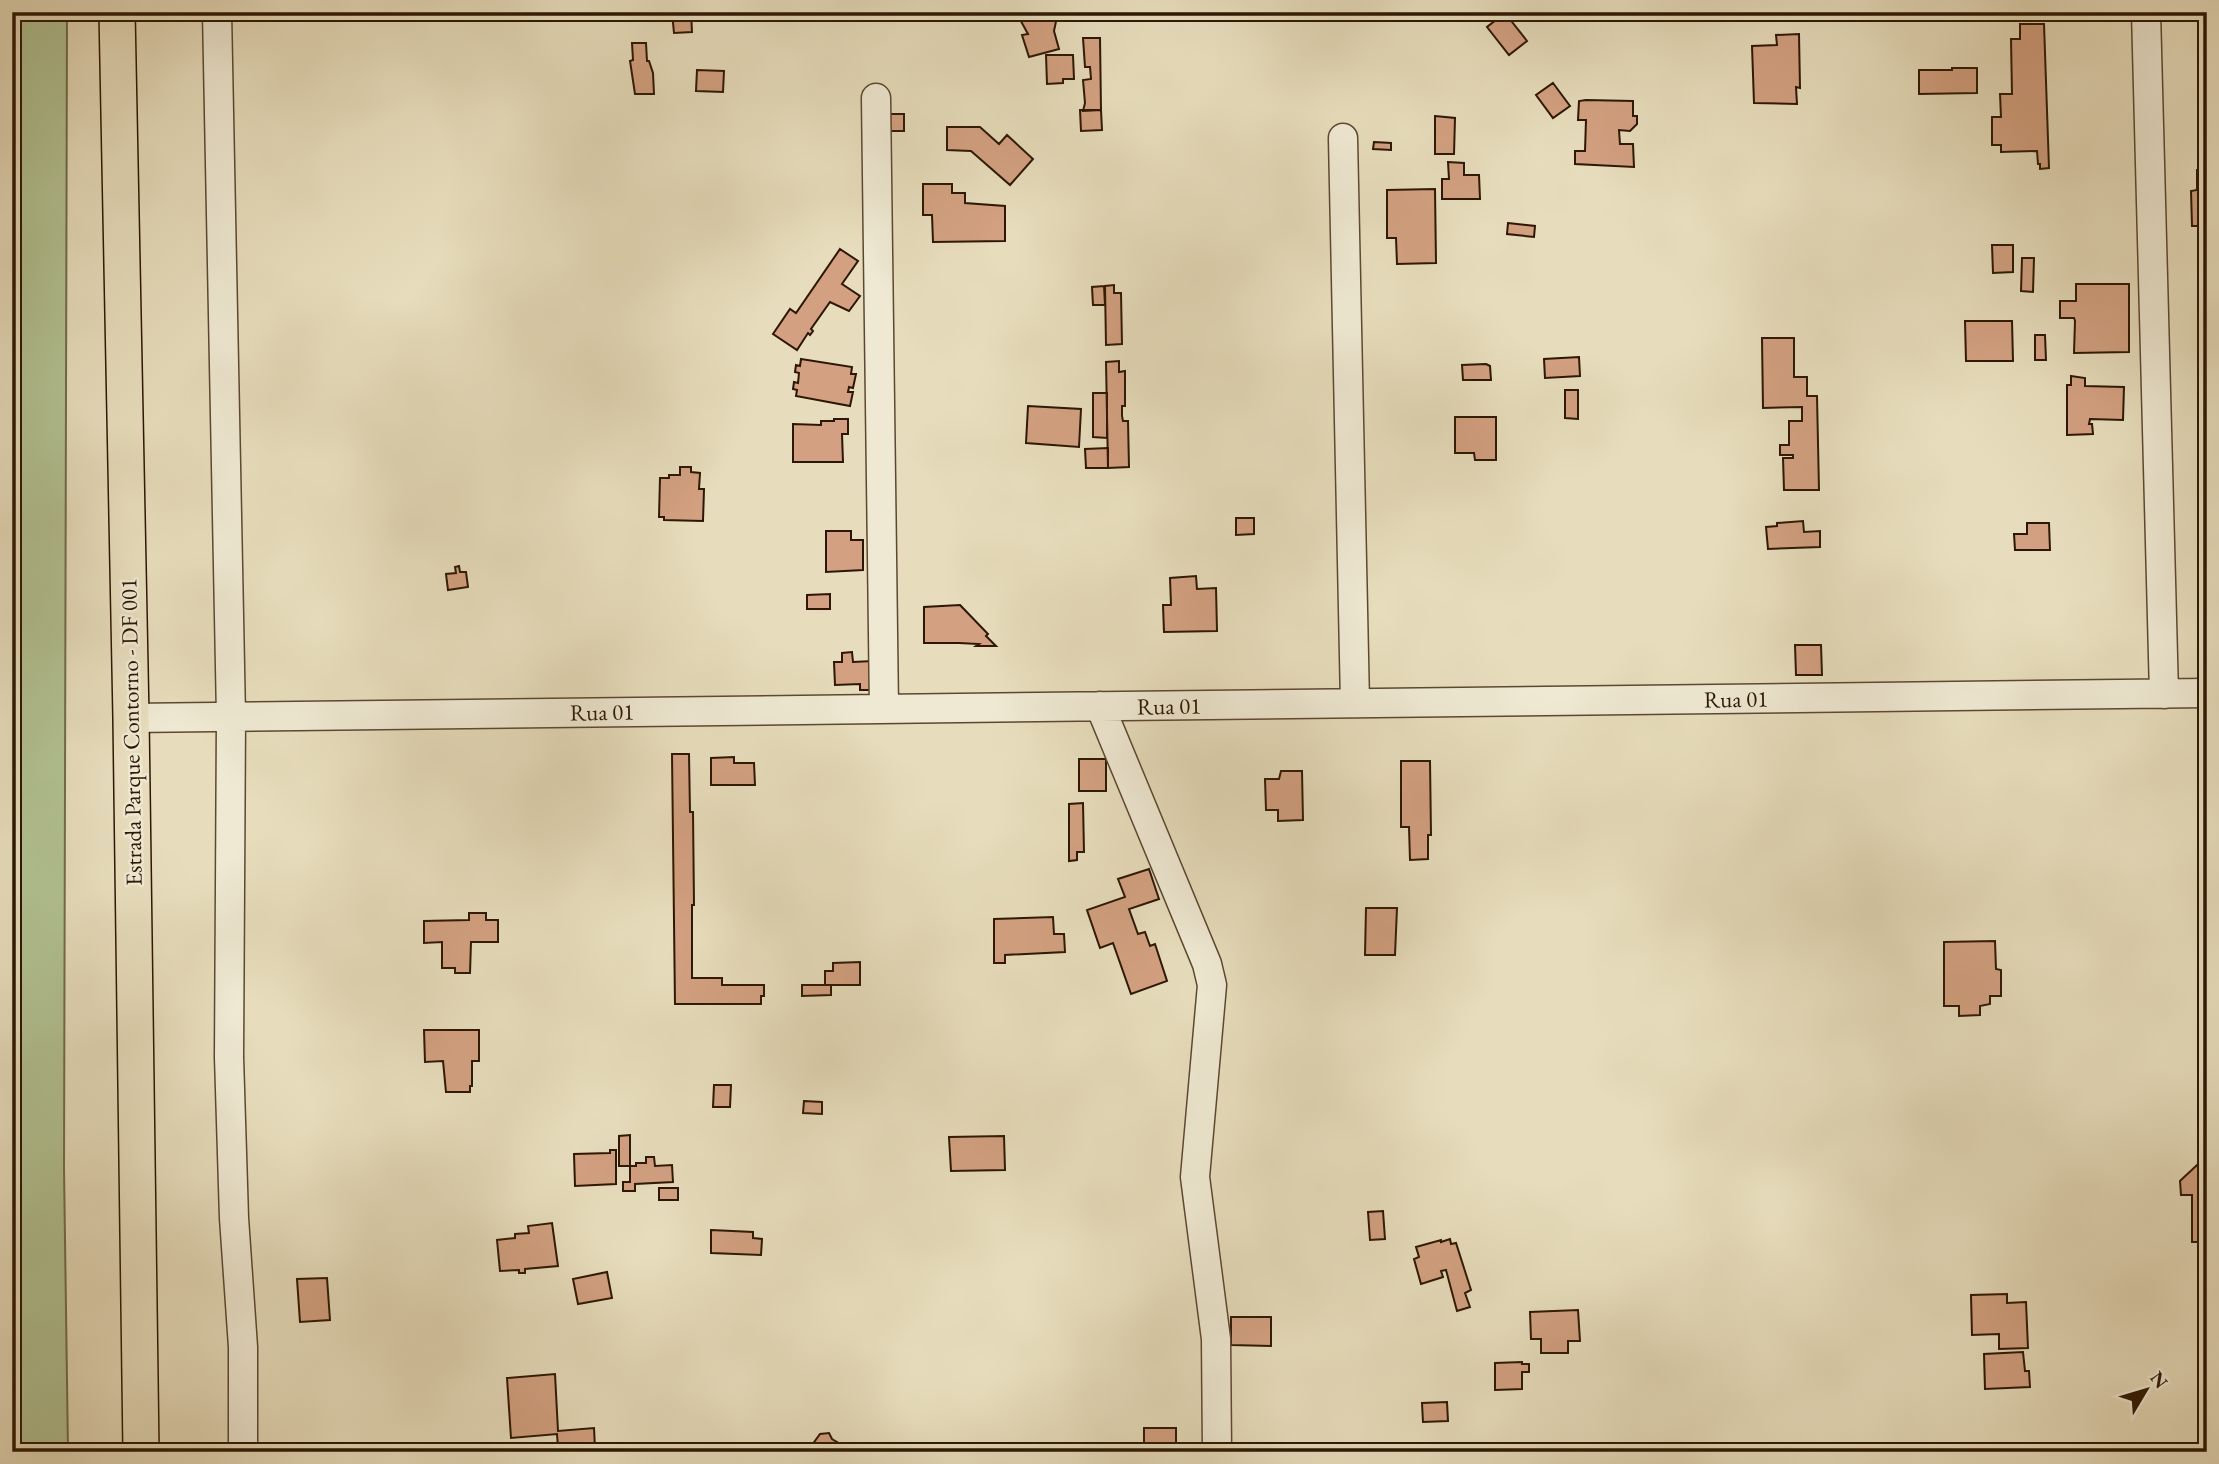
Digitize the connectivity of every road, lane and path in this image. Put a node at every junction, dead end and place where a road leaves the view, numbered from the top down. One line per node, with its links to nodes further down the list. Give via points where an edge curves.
1 (117, 12): 12 (main road, Estrada Parque Contorno - DF 001)
2 (217, 12): 11 (street)
3 (2146, 12): 7 (street)
4 (876, 98): 10 (street)
5 (1343, 138): 8 (street)
6 (2207, 693): 7 (street, Rua 01)
7 (2165, 694): 8 (street, Rua 01)
8 (1355, 704): 9 (street, Rua 01)
9 (1100, 706): 10 (street, Rua 01); 15 (street, via 1212,985 1195,1177 1216,1339)
10 (884, 709): 11 (street, Rua 01)
11 (231, 717): 12 (street, Rua 01); 14 (street, via 229,1057 243,1348)
12 (131, 718): 13 (main road, Estrada Parque Contorno - DF 001)
13 (141, 1452)
14 (243, 1452)
15 (1217, 1452)

